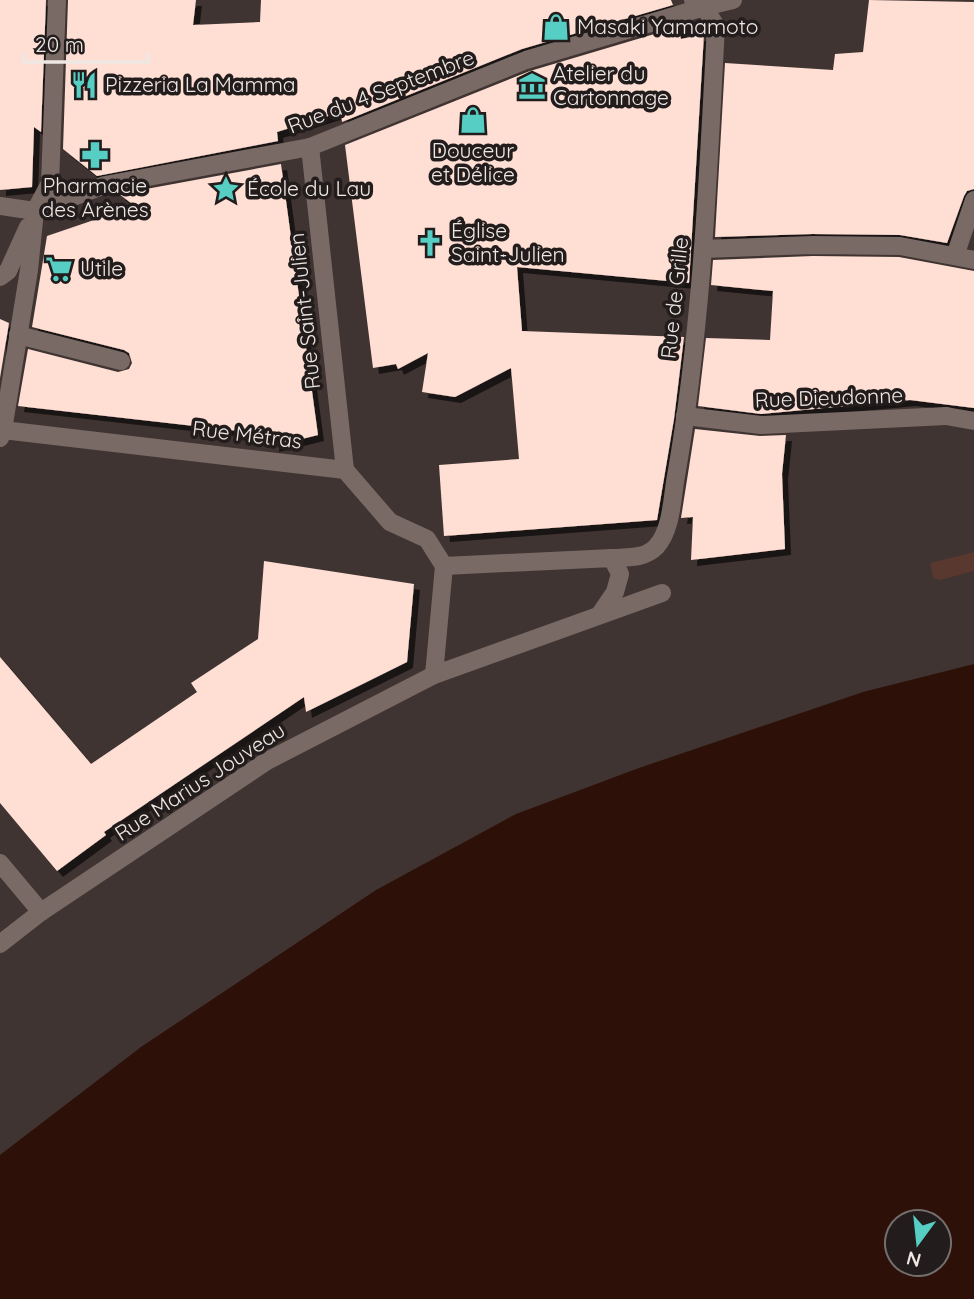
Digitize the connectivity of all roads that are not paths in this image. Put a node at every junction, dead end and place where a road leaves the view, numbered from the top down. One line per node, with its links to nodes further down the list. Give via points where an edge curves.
1 (57, 0): 7 (street, via 50,183)
2 (733, 0): 3 (street, Rue du 4 Septembre)
3 (698, 3): 4 (street, Rue du 4 Septembre, via 526,60); 8 (street, Rue de Grille, via 716,26)
4 (310, 147): 7 (street, Rue du 4 Septembre, via 105,185); 17 (street, Rue Saint-Julien)
5 (974, 200): 9 (street)
6 (0, 206): 7 (street, Rue du 4 Septembre)
7 (35, 211): 11 (street, via 8,271); 12 (street)
8 (703, 249): 9 (street, via 900,246); 14 (street, Rue de Grille)
9 (955, 256): 10 (street)
10 (974, 260)
11 (0, 277)
12 (18, 335): 13 (street); 16 (street)
13 (121, 362)
14 (685, 416): 15 (street, Rue Dieudonne, via 761,425 946,416); 18 (street, Rue de Grille, via 665,533 656,547 640,557)
15 (974, 421)
16 (1, 434): 17 (street, Rue Métras)
17 (345, 470): 19 (street, via 390,522 427,539)
18 (612, 558): 19 (street, Rue de Grille); 21 (street, via 620,574 615,592)
19 (444, 566): 22 (street)
20 (662, 593): 21 (street, Rue Marius Jouveau)
21 (600, 614): 22 (street, Rue Marius Jouveau)
22 (434, 675): 24 (street, Rue Marius Jouveau, via 267,761)
23 (0, 863): 24 (street)
24 (41, 912): 25 (street, Rue Marius Jouveau)
25 (0, 944)

